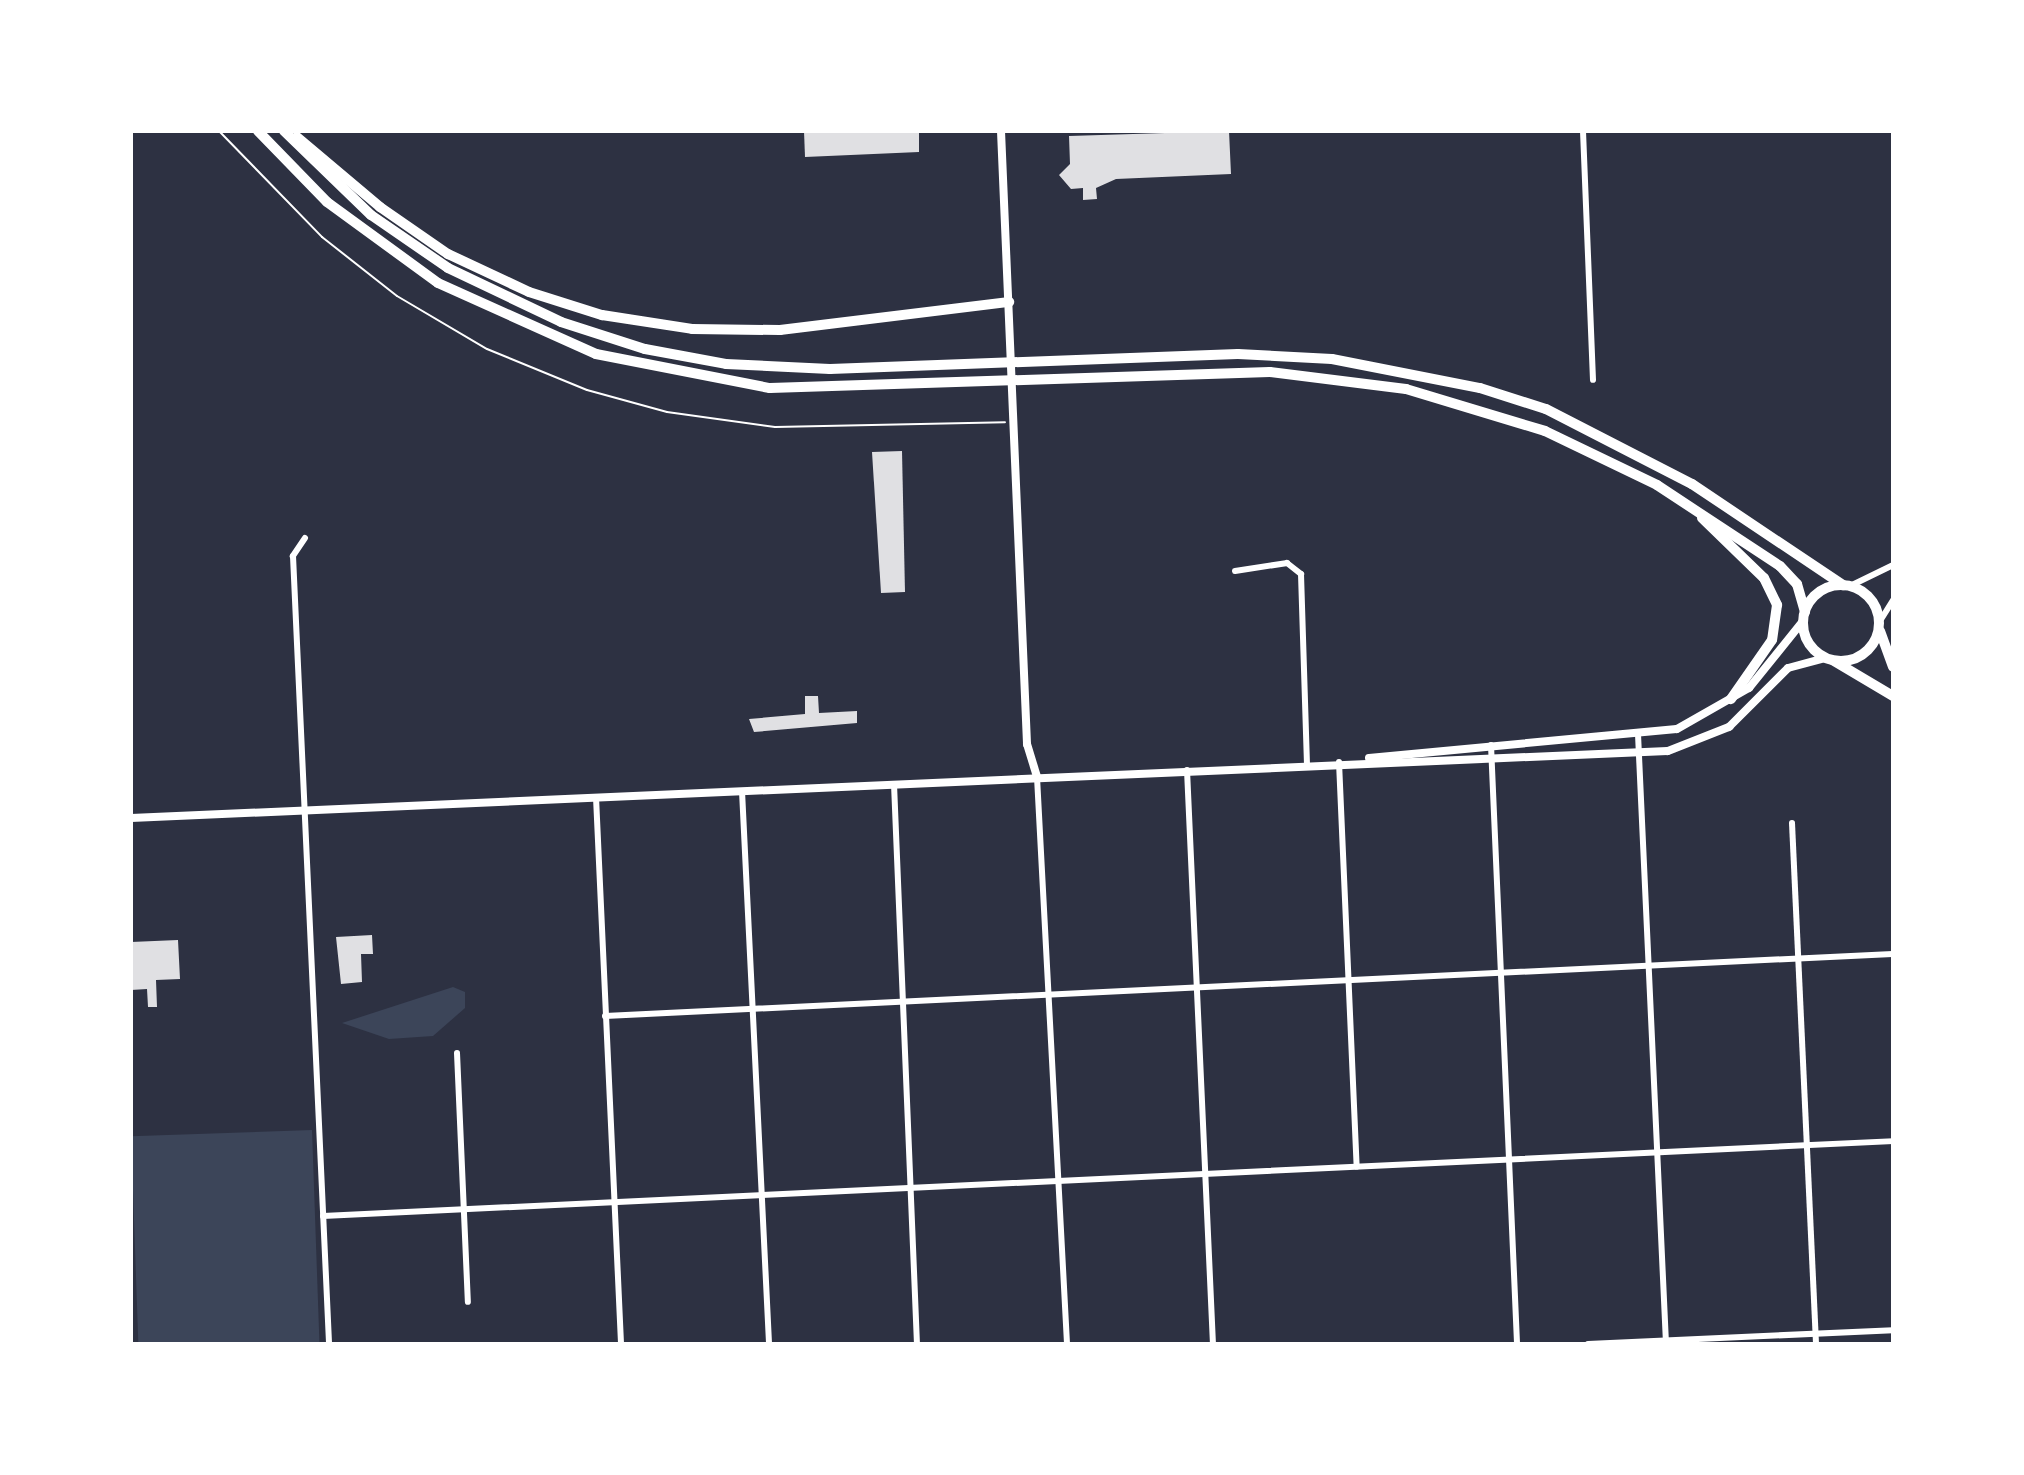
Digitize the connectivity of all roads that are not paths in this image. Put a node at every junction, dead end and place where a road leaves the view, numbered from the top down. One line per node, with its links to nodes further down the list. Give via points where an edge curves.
1 (258, 131): 7 (highway, via 327,202 429,278 518,325 596,354 770,388 1270,372 1406,388 1575,443)
2 (287, 131): 5 (highway, via 380,207 448,254 529,292 602,315 692,329 780,330); 11 (highway, via 371,215 448,268 603,337 738,365 1238,354 1332,359 1480,388 1626,446)
3 (1001, 131): 5 (street)
4 (1583, 131): 6 (street)
5 (1009, 302): 26 (street, via 1027,744)
6 (1593, 380)
7 (1682, 500): 13 (highway, via 1789,573); 18 (highway, via 1764,578 1777,605 1772,640)
8 (305, 538): 30 (street, via 293,556)
9 (1893, 565): 11 (street)
10 (1235, 571): 24 (street, via 1287,563 1301,574)
11 (1846, 586): 13 (highway, via 1815,595); 14 (highway, via 1867,595)
12 (1893, 600): 14 (street)
13 (1804, 616): 15 (highway, via 1806,639); 18 (street, via 1758,679)
14 (1879, 625): 15 (highway, via 1863,655); 16 (highway)
15 (1828, 659): 17 (highway); 21 (street, via 1788,668 1741,718 1710,737)
16 (1893, 667)
17 (1893, 696)
18 (1731, 699): 19 (street, via 1688,726)
19 (1638, 734): 20 (street); 21 (street)
20 (1491, 743): 22 (street); 23 (street)
21 (1639, 753): 22 (street); 35 (street)
22 (1492, 761): 23 (street); 36 (street)
23 (1339, 762): 24 (street); 37 (street)
24 (1307, 764): 25 (street)
25 (1187, 770): 26 (street); 38 (street)
26 (1037, 778): 27 (street); 39 (street)
27 (894, 784): 28 (street); 40 (street)
28 (742, 791): 29 (street); 41 (street)
29 (596, 797): 30 (street); 42 (street)
30 (303, 811): 31 (street); 55 (street)
31 (131, 818)
32 (1792, 822): 34 (street)
33 (1893, 954): 34 (street)
34 (1800, 958): 35 (street); 45 (street)
35 (1650, 965): 36 (street); 46 (street)
36 (1500, 971): 37 (street); 47 (street)
37 (1347, 978): 38 (street); 48 (street)
38 (1200, 985): 39 (street); 49 (street)
39 (1050, 993): 40 (street); 50 (street)
40 (904, 1001): 41 (street); 51 (street)
41 (752, 1008): 42 (street); 52 (street)
42 (605, 1016): 53 (street)
43 (457, 1054): 54 (street)
44 (1893, 1141): 45 (street)
45 (1808, 1145): 46 (street); 58 (street)
46 (1658, 1152): 47 (street); 59 (street)
47 (1508, 1160): 48 (street); 66 (street)
48 (1357, 1167): 49 (street)
49 (1209, 1174): 50 (street); 65 (street)
50 (1060, 1181): 51 (street); 64 (street)
51 (911, 1188): 52 (street); 63 (street)
52 (761, 1195): 53 (street); 62 (street)
53 (614, 1202): 54 (street); 61 (street)
54 (463, 1209): 55 (street); 56 (street)
55 (323, 1216): 60 (street)
56 (468, 1302)
57 (1893, 1330): 58 (street)
58 (1815, 1333): 59 (street); 68 (street)
59 (1666, 1342): 67 (street)
60 (330, 1344)
61 (621, 1344)
62 (769, 1344)
63 (917, 1344)
64 (1067, 1344)
65 (1213, 1344)
66 (1517, 1344)
67 (1588, 1344)
68 (1816, 1344)

